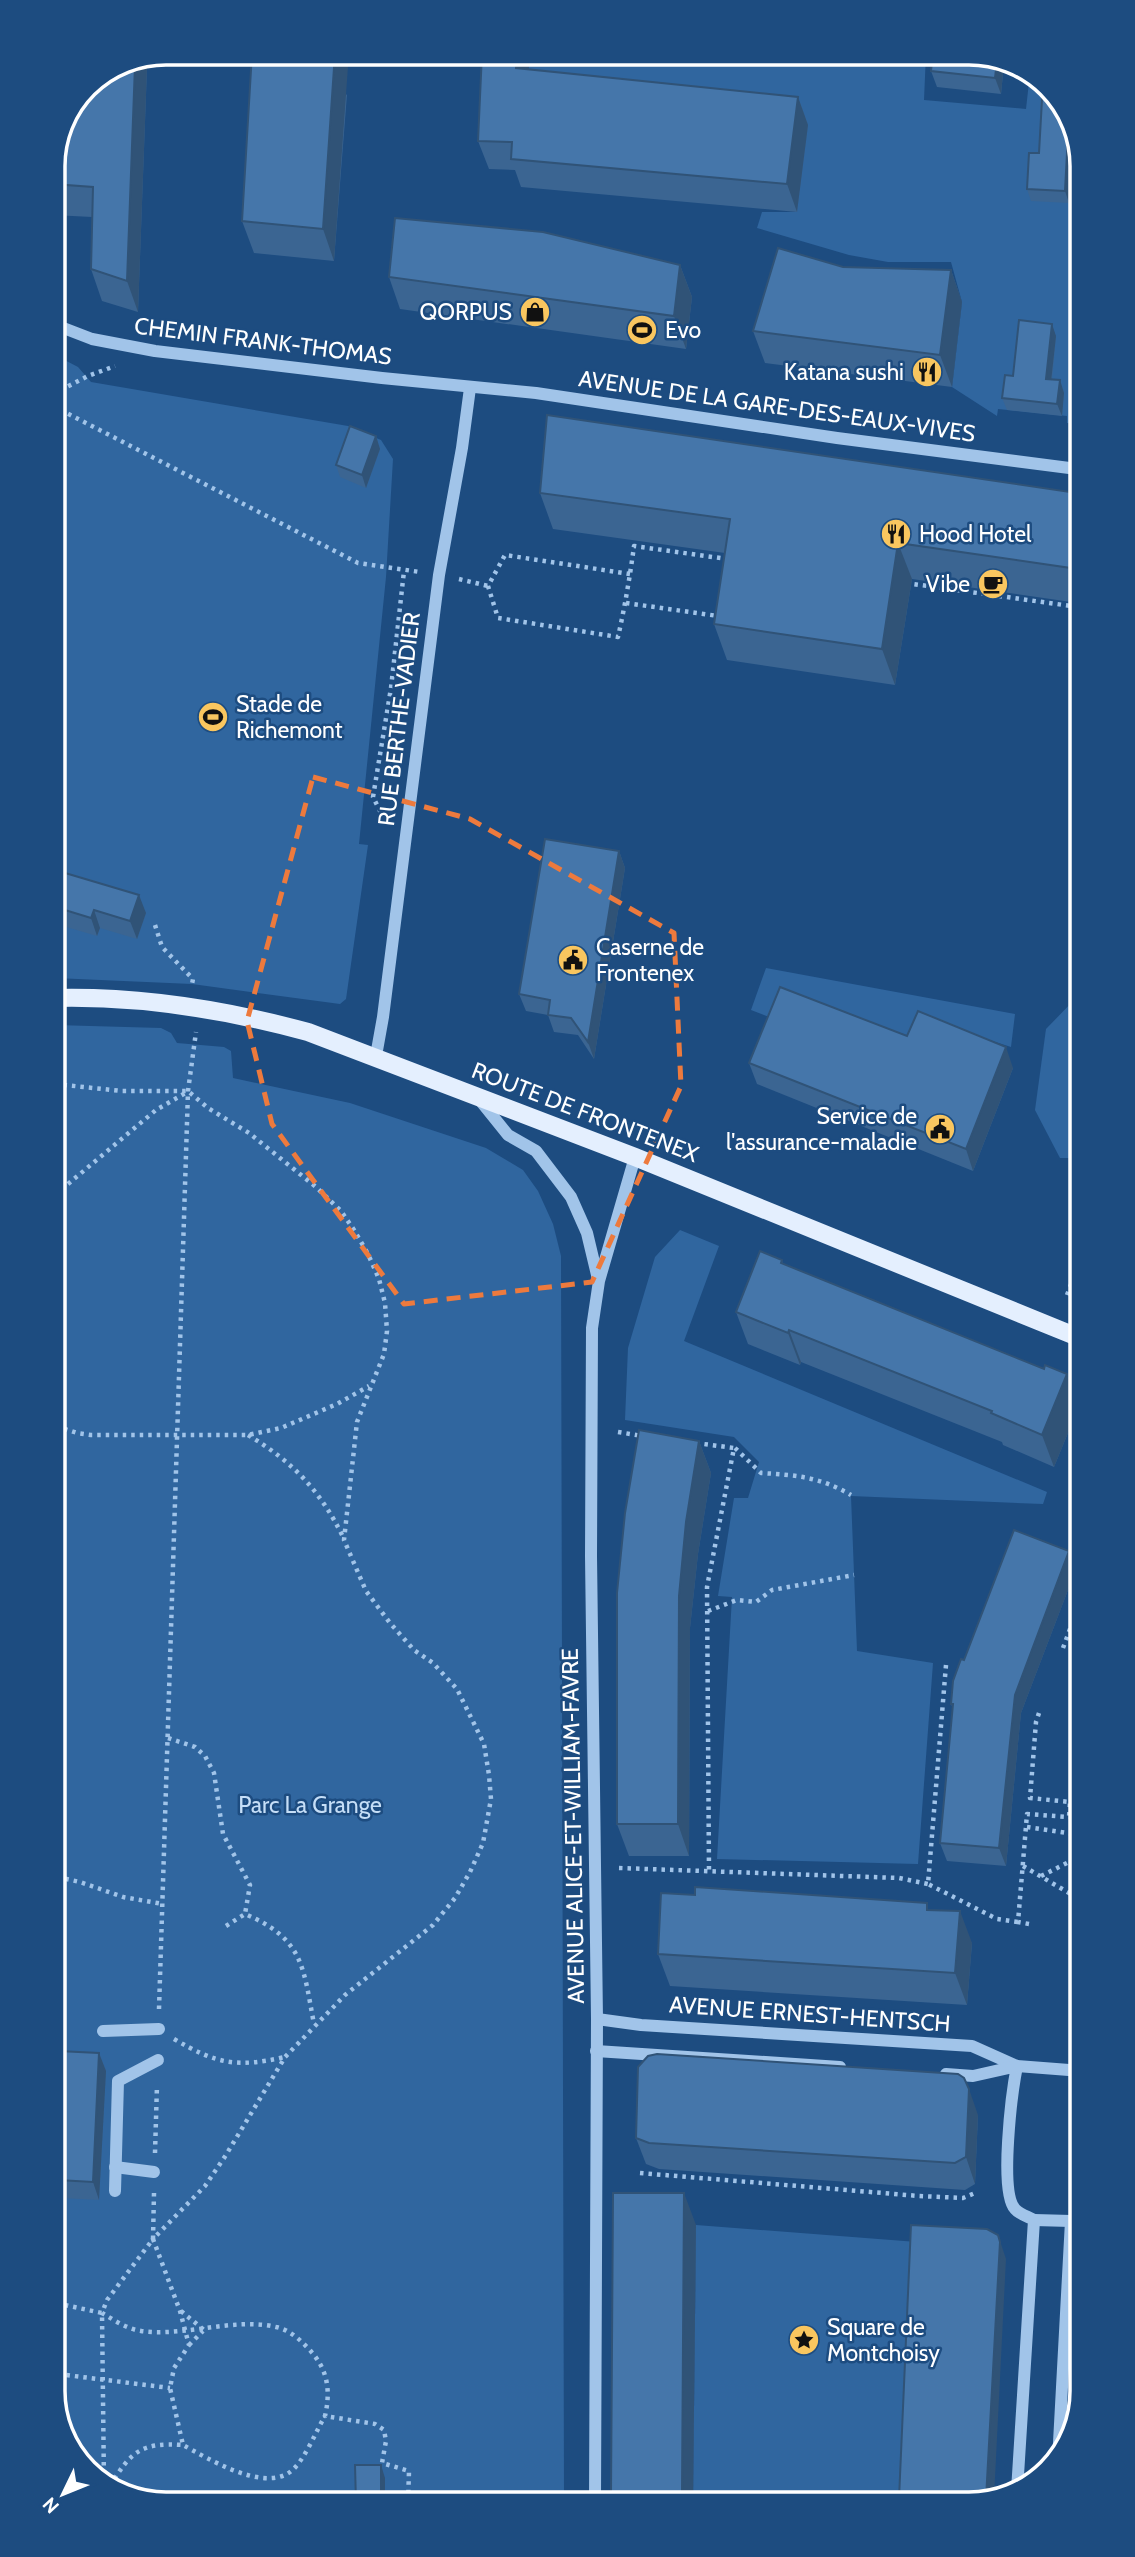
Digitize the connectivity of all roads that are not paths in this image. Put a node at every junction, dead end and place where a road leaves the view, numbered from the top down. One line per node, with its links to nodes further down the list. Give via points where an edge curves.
1 (65, 329): 2 (street, CHEMIN FRANK-THOMAS, via 92,339 155,351)
2 (470, 388): 3 (street, AVENUE DE LA GARE-DES-EAUX-VIVES, via 536,393); 5 (street, RUE BERTHE-VADIER, via 439,575)
3 (1070, 468)
4 (65, 998): 5 (main road, ROUTE DE FRONTENEX, via 136,1001 271,1022)
5 (376, 1056): 6 (main road, ROUTE DE FRONTENEX)
6 (477, 1096): 7 (main road, ROUTE DE FRONTENEX); 8 (street, via 508,1135 536,1150 571,1197 587,1233)
7 (635, 1157): 8 (street, AVENUE ALICE-ET-WILLIAM-FAVRE); 9 (main road, ROUTE DE FRONTENEX)
8 (599, 1281): 10 (street, AVENUE ALICE-ET-WILLIAM-FAVRE, via 592,1328 591,1413)
9 (1070, 1334)
10 (597, 2020): 13 (street, AVENUE ALICE-ET-WILLIAM-FAVRE); 15 (street, AVENUE ERNEST-HENTSCH, via 972,2046)
11 (159, 2029): 12 (street)
12 (103, 2031)
13 (596, 2051): 16 (street); 27 (street, AVENUE ALICE-ET-WILLIAM-FAVRE)
14 (158, 2060): 19 (street, via 118,2081)
15 (1017, 2066): 17 (street, AVENUE ERNEST-HENTSCH); 18 (street, AVENUE ERNEST-HENTSCH, via 973,2076); 23 (street, via 1007,2192 1015,2210)
16 (848, 2067)
17 (1070, 2070)
18 (932, 2073)
19 (116, 2167): 20 (street); 21 (street)
20 (154, 2172)
21 (115, 2191)
22 (1070, 2219): 23 (street)
23 (1034, 2220): 26 (street)
24 (1070, 2300): 25 (street)
25 (1060, 2435)
26 (1018, 2480)
27 (595, 2492)

